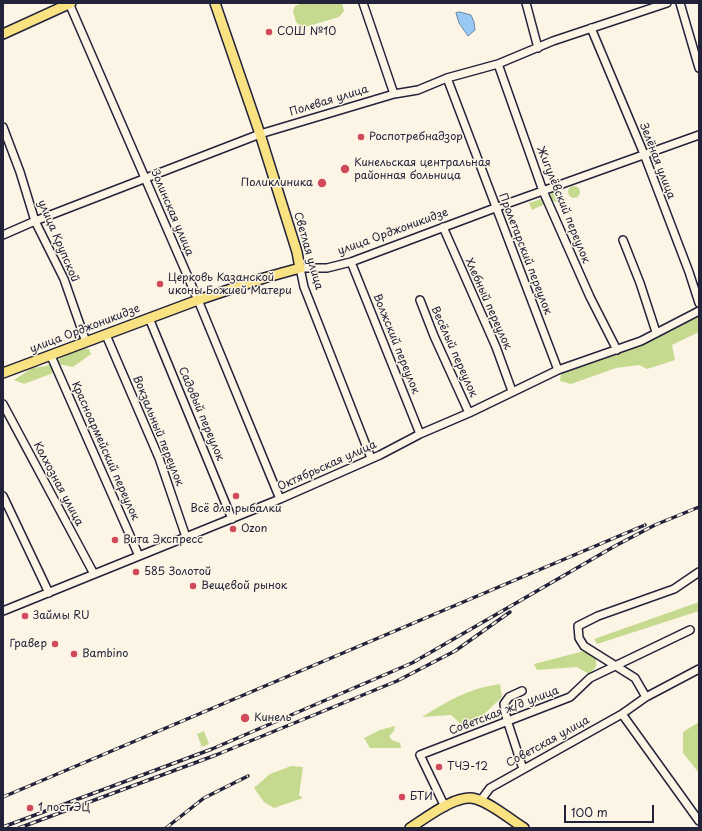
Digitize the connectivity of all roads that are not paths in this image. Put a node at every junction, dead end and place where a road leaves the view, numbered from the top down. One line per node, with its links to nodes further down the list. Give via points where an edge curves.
1 (70, 3): 8 (main road); 18 (street, Золинская улица)
2 (215, 3): 15 (main road, Светлая улица)
3 (363, 3): 13 (street)
4 (526, 3): 9 (street)
5 (667, 3): 7 (street, Полевая улица)
6 (680, 3): 11 (street)
7 (591, 28): 9 (street, Полевая улица); 17 (street, Зелёная улица)
8 (3, 34)
9 (538, 48): 10 (street, Полевая улица)
10 (498, 64): 12 (street, Полевая улица); 19 (street, Жигулёвский переулок)
11 (699, 68)
12 (447, 78): 13 (street, Полевая улица, via 418,90); 20 (street, Пролетарский переулок)
13 (394, 94): 15 (street, Полевая улица)
14 (3, 127): 21 (street, улица Крупской)
15 (260, 134): 18 (street, Полевая улица); 26 (main road, Светлая улица)
16 (699, 135): 17 (street, улица Орджоникидзе)
17 (644, 154): 19 (street, улица Орджоникидзе); 29 (street, Зелёная улица)
18 (145, 178): 21 (street, Полевая улица); 27 (street, Золинская улица)
19 (543, 191): 20 (street, улица Орджоникидзе); 35 (street, Жигулёвский переулок, via 590,297)
20 (495, 208): 22 (street, улица Орджоникидзе); 37 (street, Пролетарский переулок)
21 (35, 221): 23 (street, Полевая улица); 34 (street, улица Крупской, via 64,279)
22 (443, 227): 25 (street, улица Орджоникидзе); 39 (street, Хлебный переулок, via 496,347)
23 (3, 235)
24 (623, 240): 32 (street)
25 (351, 262): 26 (street, улица Орджоникидзе, via 327,268); 42 (street, Волжский переулок)
26 (300, 268): 27 (main road, улица Орджоникидзе); 43 (street, Светлая улица, via 304,287)
27 (198, 300): 31 (main road, улица Орджоникидзе); 45 (street, Золинская улица)
28 (420, 300): 41 (street, Весёлый переулок)
29 (699, 303)
30 (699, 310): 32 (street, Октябрьская улица)
31 (149, 318): 33 (main road, улица Орджоникидзе); 46 (street, Садовый переулок)
32 (656, 332): 35 (street, Октябрьская улица)
33 (106, 335): 34 (main road, улица Орджоникидзе); 47 (street, Вокзальный переулок, via 159,458)
34 (86, 342): 36 (main road, улица Орджоникидзе)
35 (617, 350): 37 (street, Октябрьская улица)
36 (51, 356): 38 (main road, улица Орджоникидзе); 48 (street, Красноармейский переулок)
37 (558, 370): 39 (street, Октябрьская улица)
38 (3, 373)
39 (512, 391): 41 (street, Октябрьская улица)
40 (3, 404): 50 (street, Колхозная улица)
41 (469, 413): 42 (street, Октябрьская улица)
42 (420, 434): 43 (street, Октябрьская улица)
43 (371, 458): 45 (street, Октябрьская улица)
44 (3, 496): 51 (street)
45 (280, 499): 46 (street, Октябрьская улица)
46 (232, 519): 47 (street, Октябрьская улица)
47 (186, 537): 48 (street, Октябрьская улица)
48 (139, 556): 50 (street, Октябрьская улица)
49 (699, 572): 54 (street, via 674,589 598,616 578,626 579,638 584,646)
50 (94, 574): 51 (street, Октябрьская улица)
51 (48, 592): 52 (street, Октябрьская улица)
52 (3, 611)
53 (690, 630): 54 (street, Советская ж/д улица)
54 (617, 666): 57 (street, via 635,678); 59 (street, Советская ж/д улица, via 590,678 570,697)
55 (699, 669): 57 (street, Советская улица)
56 (522, 690): 59 (street, via 509,697 504,704)
57 (646, 697): 58 (street, Советская улица)
58 (622, 714): 60 (street, Советская улица); 63 (street)
59 (507, 720): 60 (street); 62 (street, Советская ж/д улица, via 420,755)
60 (523, 769): 61 (street, Советская улица, via 490,788)
61 (481, 800): 62 (main road, via 466,798); 65 (main road)
62 (445, 807): 64 (main road)
63 (699, 821)
64 (415, 827)
65 (524, 828)

